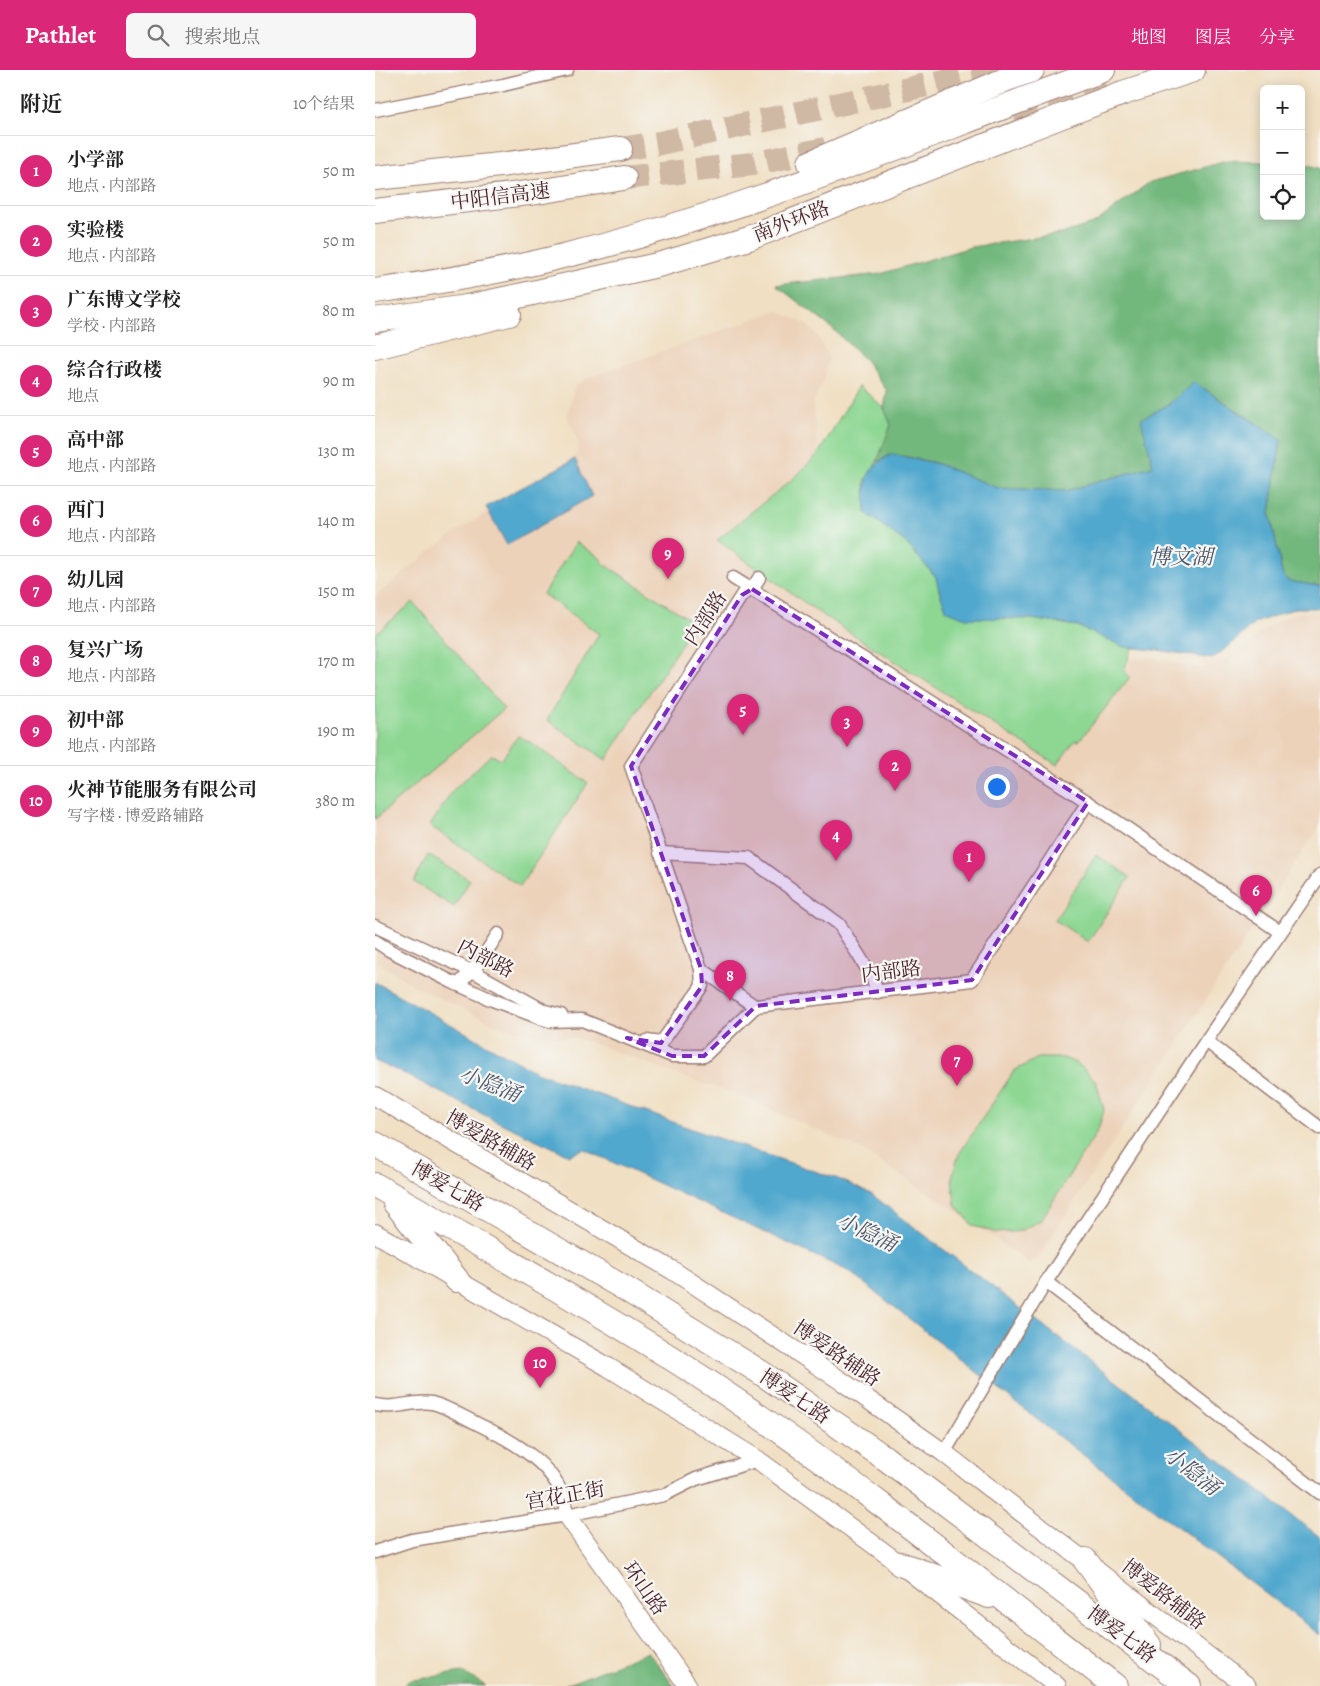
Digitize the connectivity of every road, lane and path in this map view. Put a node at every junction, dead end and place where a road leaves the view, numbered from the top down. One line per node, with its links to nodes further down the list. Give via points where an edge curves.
1 (567, 70): 5 (street)
2 (1032, 70): 10 (highway, via 767,181)
3 (1103, 70): 10 (highway, 南外环路)
4 (1193, 70): 11 (highway, 南外环路, via 1062,116 749,238)
5 (375, 110)
6 (619, 149): 7 (highway, 中阳信高速)
7 (375, 178)
8 (624, 178): 9 (highway, 中阳信高速)
9 (375, 211)
10 (697, 218): 12 (highway, 南外环路, via 565,256 492,272)
11 (663, 264): 13 (highway, 南外环路, via 467,307); 14 (highway, via 557,302)
12 (375, 291)
13 (375, 320)
14 (375, 347)
15 (733, 578): 16 (street)
16 (755, 584): 17 (street, 内部路); 18 (street, 内部路, via 742,594 631,766)
17 (1088, 802): 21 (street, 内部路); 27 (street, 内部路, via 972,980)
18 (660, 853): 24 (street, 内部路); 27 (street, via 749,858 839,924)
19 (1320, 875): 21 (street)
20 (375, 926): 25 (street, 内部路)
21 (1280, 932): 31 (street)
22 (498, 934): 25 (street)
23 (375, 941): 26 (street, 内部路)
24 (701, 970): 28 (street); 30 (street, 内部路, via 702,986 661,1043)
25 (472, 971): 26 (street); 29 (street, 内部路, via 545,1011)
26 (458, 985): 29 (street, 内部路, via 550,1021)
27 (878, 992): 28 (street, 内部路)
28 (756, 1006): 30 (street, 内部路, via 704,1056 672,1056)
29 (581, 1020): 30 (street, 内部路)
30 (627, 1038)
31 (1206, 1041): 33 (street); 38 (street)
32 (375, 1096): 40 (street, 博爱路辅路, via 672,1270 843,1382)
33 (1320, 1128)
34 (375, 1144): 48 (highway, 博爱七路, via 624,1288 761,1372 885,1458)
35 (381, 1188): 37 (highway); 47 (highway, 博爱七路, via 608,1320 714,1386 816,1456)
36 (375, 1233): 37 (street)
37 (457, 1280): 41 (street, via 608,1367)
38 (1043, 1287): 40 (street); 42 (street)
39 (375, 1405): 43 (street, via 393,1407 434,1403 519,1446 553,1479 566,1501)
40 (944, 1453): 45 (street, 博爱路辅路)
41 (758, 1460): 43 (street, 宫花正街, via 696,1479 664,1495); 46 (street)
42 (1320, 1493)
43 (567, 1515): 44 (street, 宫花正街, via 413,1540); 49 (street, 环山路)
44 (375, 1552)
45 (1085, 1560): 48 (highway); 53 (street, 博爱路辅路)
46 (899, 1564): 47 (highway); 50 (street)
47 (1009, 1604): 51 (highway, 博爱七路)
48 (1165, 1667): 52 (highway, 博爱七路)
49 (688, 1686)
50 (1057, 1686)
51 (1115, 1686)
52 (1189, 1686)
53 (1247, 1686)

